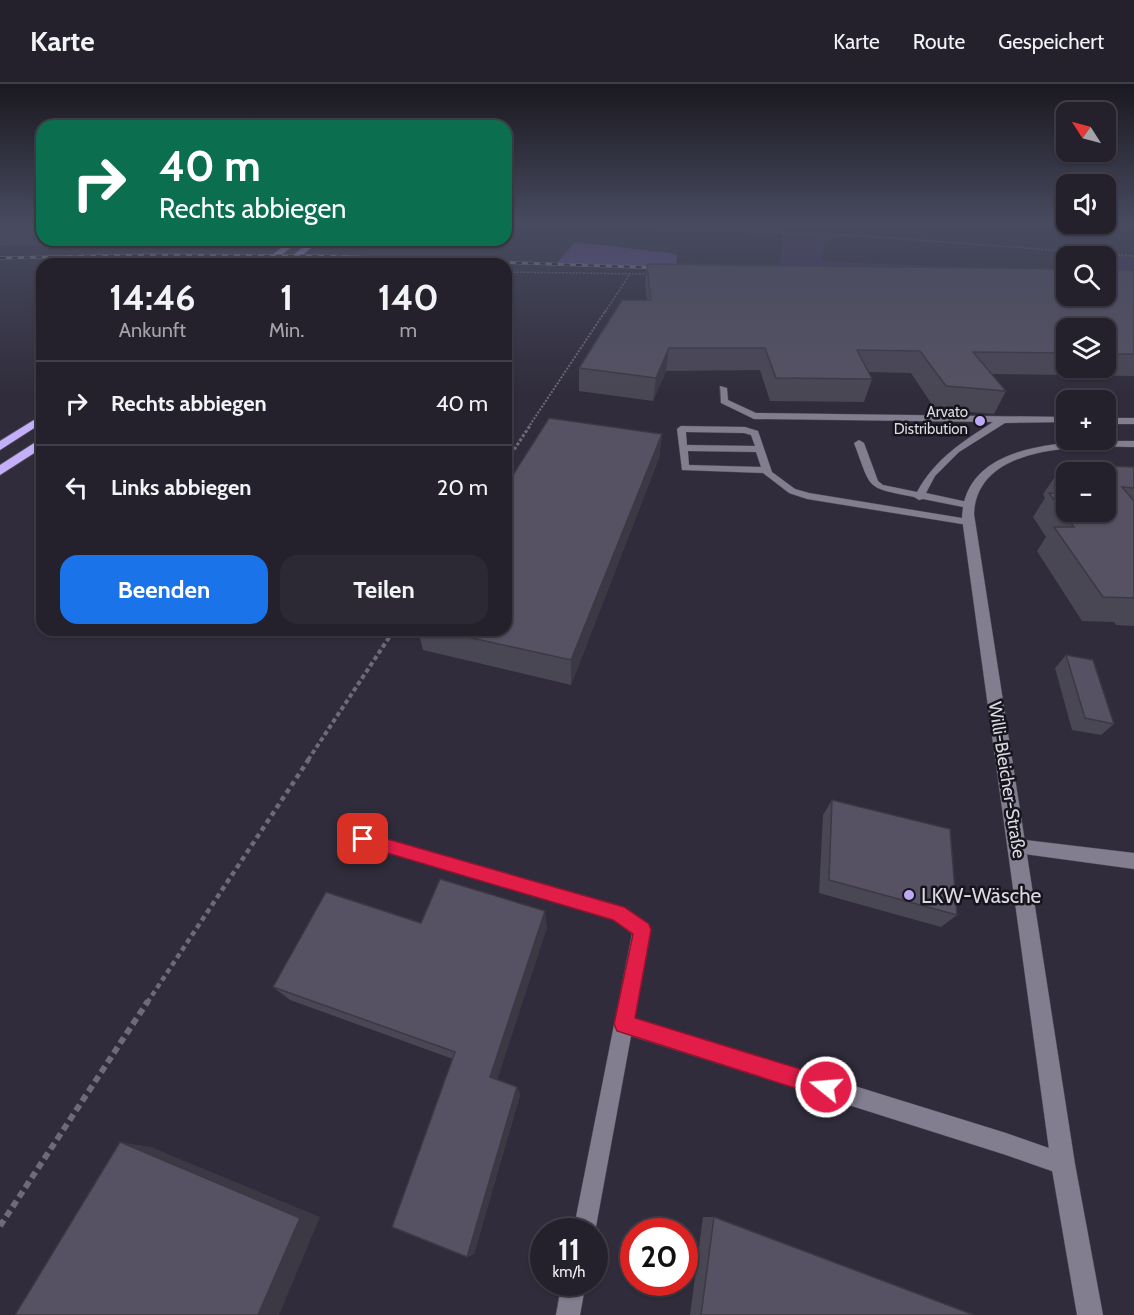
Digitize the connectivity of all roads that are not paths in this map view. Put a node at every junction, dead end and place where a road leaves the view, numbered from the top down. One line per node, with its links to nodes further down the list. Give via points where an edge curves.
1 (723, 388): 2 (lane, via 724,401 754,416)
2 (1003, 420): 3 (lane); 15 (lane, via 956,450 931,475)
3 (1056, 420)
4 (1116, 420): 5 (lane)
5 (1134, 421)
6 (36, 422): 9 (highway)
7 (859, 443): 15 (lane, via 874,483)
8 (1134, 444): 16 (street, via 1056,446 1001,463 973,490)
9 (0, 446)
10 (36, 446): 14 (highway)
11 (684, 447): 12 (lane); 12 (lane, via 681,429 751,431); 13 (lane, via 685,468)
12 (760, 448): 13 (lane)
13 (766, 470): 16 (lane, via 779,483 807,496)
14 (0, 471)
15 (919, 497): 16 (lane)
16 (968, 514): 18 (street, Willi-Bleicher-Straße)
17 (363, 839): 20 (lane, via 618,913 642,930)
18 (1017, 846): 19 (lane); 21 (street, Willi-Bleicher-Straße)
19 (1134, 861)
20 (624, 1024): 21 (lane); 22 (lane)
21 (1064, 1164): 25 (street, Willi-Bleicher-Straße)
22 (587, 1218)
23 (571, 1296): 24 (lane)
24 (568, 1315)
25 (1089, 1315)

